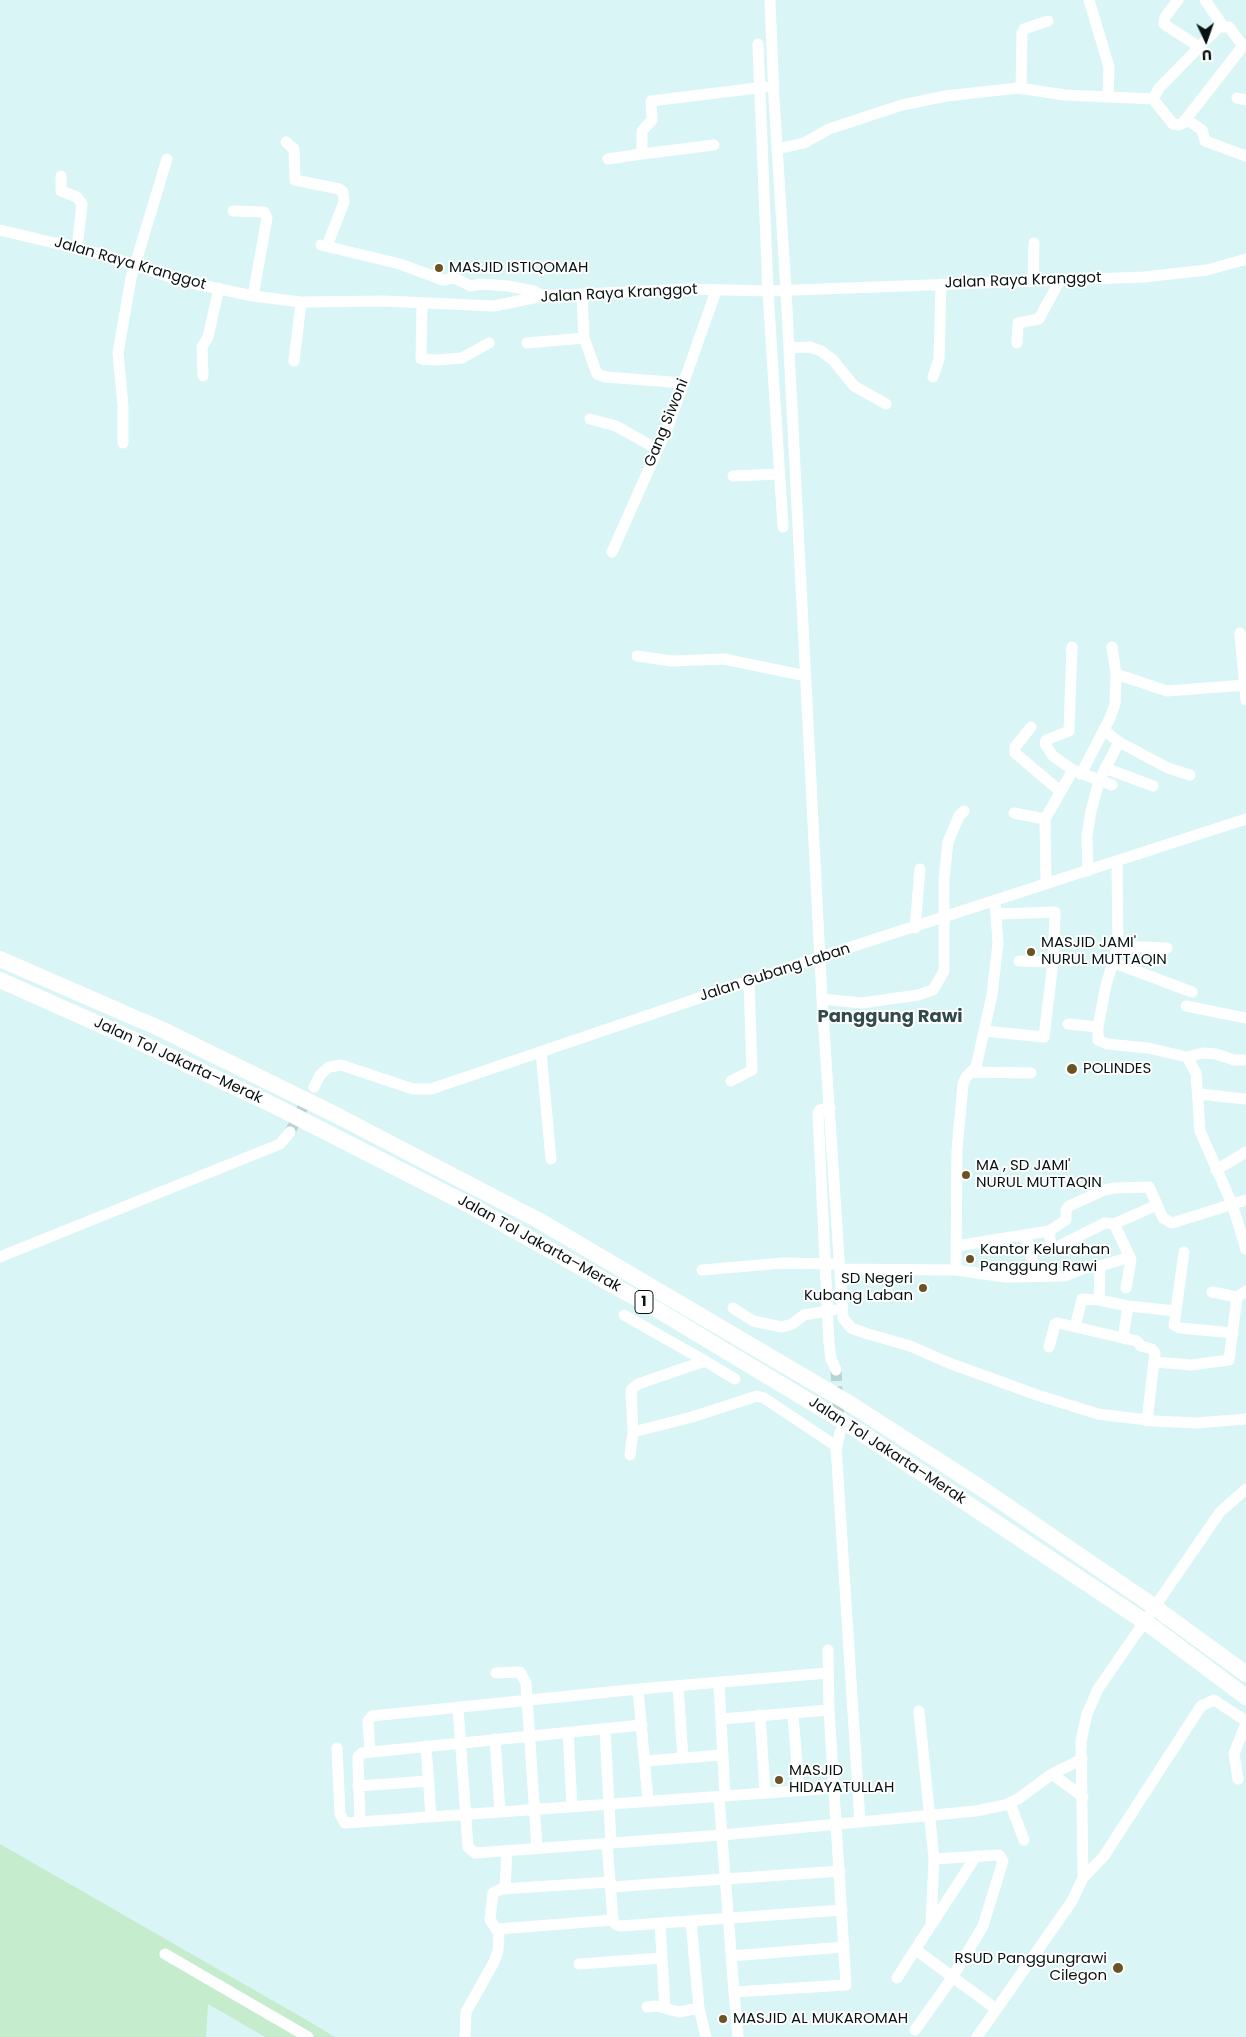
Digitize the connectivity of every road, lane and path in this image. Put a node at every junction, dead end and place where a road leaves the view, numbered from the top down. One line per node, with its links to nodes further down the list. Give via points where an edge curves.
1 (770, 0): 10 (street)
2 (1089, 0): 12 (street, via 1109,67)
3 (1178, 0): 9 (street, via 1164,17 1164,24)
4 (1205, 0): 6 (street)
5 (1048, 21): 11 (street, via 1022,32)
6 (1223, 26): 8 (street, via 1229,27); 9 (street)
7 (758, 44): 10 (street)
8 (1244, 45): 14 (street)
9 (1198, 47): 13 (street, via 1159,88)
10 (766, 87): 17 (street); 18 (street, via 654,99 650,103 652,120 642,131); 34 (street)
11 (1021, 88): 12 (street); 17 (street, via 946,96 902,105 829,129 804,143)
12 (1108, 97): 13 (street)
13 (1153, 99): 14 (street, via 1173,124 1179,125)
14 (1186, 119): 19 (street, via 1202,130 1205,141)
15 (286, 142): 36 (street, via 294,149 295,180 343,192 344,202 324,246 400,264 443,280 454,278 471,286 508,286 534,291)
16 (714, 145): 18 (street)
17 (777, 149): 34 (street)
18 (642, 154): 21 (street)
19 (1246, 156)
20 (167, 159): 28 (street)
21 (608, 159)
22 (61, 176): 26 (street, via 61,191 77,197 82,204)
23 (233, 211): 35 (street, via 264,212 268,218)
24 (0, 230): 26 (street, Jalan Raya Kranggot)
25 (1034, 243): 29 (street)
26 (77, 248): 28 (street, Jalan Raya Kranggot)
27 (1246, 259): 30 (street, Jalan Raya Kranggot, via 1195,272)
28 (135, 266): 32 (street, Jalan Raya Kranggot, via 182,281); 52 (street, via 118,353)
29 (1033, 280): 30 (street, Jalan Raya Kranggot); 31 (street, Jalan Raya Kranggot)
30 (1060, 280): 43 (street, via 1039,319 1018,323)
31 (941, 284): 34 (street, Jalan Raya Kranggot); 47 (street, via 939,360)
32 (219, 288): 35 (street, Jalan Raya Kranggot); 46 (street, via 208,337 202,347)
33 (716, 291): 34 (street, Jalan Raya Kranggot); 37 (street, Jalan Raya Kranggot); 48 (street, Gang Siwoni)
34 (777, 291): 44 (street); 51 (street)
35 (254, 296): 38 (street, Jalan Raya Kranggot)
36 (542, 296): 37 (street, Jalan Raya Kranggot); 39 (street, Jalan Raya Kranggot, via 494,306)
37 (582, 296): 40 (street)
38 (300, 302): 39 (street, Jalan Raya Kranggot); 45 (street)
39 (422, 303): 41 (street, via 421,359 466,357)
40 (584, 338): 42 (street); 48 (street, via 595,371 600,376)
41 (490, 343)
42 (527, 343)
43 (1017, 343)
44 (789, 348): 49 (street, via 810,347 821,351 833,360 854,386); 51 (street)
45 (294, 361)
46 (203, 376)
47 (933, 377)
48 (684, 383): 53 (street, Gang Siwoni)
49 (886, 404)
50 (590, 419): 53 (street, via 616,426)
51 (783, 426): 54 (street); 63 (street)
52 (123, 443)
53 (657, 449): 57 (street, Gang Siwoni)
54 (780, 474): 55 (street); 56 (street)
55 (733, 476)
56 (783, 528)
57 (612, 552)
58 (1240, 633): 64 (street)
59 (1072, 647): 70 (street, via 1069,731 1046,740 1045,744 1052,756)
60 (1112, 647): 62 (street)
61 (637, 656): 63 (street, via 672,661 724,659)
62 (1116, 674): 64 (street, via 1168,691); 67 (street, via 1115,704)
63 (806, 676): 90 (street)
64 (1245, 685): 65 (street)
65 (1246, 700)
66 (1031, 727): 75 (street, via 1015,747 1015,753)
67 (1104, 730): 68 (street); 70 (street)
68 (1119, 742): 69 (street); 71 (street, via 1168,768)
69 (1106, 768): 72 (street); 74 (street)
70 (1077, 772): 72 (street); 75 (street)
71 (1190, 775)
72 (1099, 781): 73 (street); 82 (street, via 1088,827)
73 (1112, 785)
74 (1153, 786)
75 (1060, 791): 78 (street)
76 (964, 811): 86 (street, via 948,842)
77 (1014, 813): 78 (street)
78 (1045, 819): 83 (street)
79 (1246, 820): 80 (street, Jalan Gubang Laban)
80 (1116, 863): 82 (street, Jalan Gubang Laban); 88 (street)
81 (920, 869): 87 (street)
82 (1088, 871): 83 (street, Jalan Gubang Laban)
83 (1046, 883): 84 (street, Jalan Gubang Laban)
84 (995, 902): 85 (street); 86 (street, Jalan Gubang Laban)
85 (996, 914): 93 (street, via 1055,912); 103 (street, via 998,942)
86 (943, 918): 87 (street, Jalan Gubang Laban); 98 (street, via 944,971 933,990 862,1003)
87 (915, 928): 90 (street, Jalan Gubang Laban)
88 (1118, 946): 89 (street); 94 (street)
89 (1167, 948)
90 (820, 957): 96 (street, Jalan Gubang Laban); 98 (street)
91 (0, 959): 160 (highway, Jalan Tol Jakarta–Merak / 1, via 180,1039 334,1114 538,1220 860,1410 987,1492)
92 (1018, 961): 93 (street)
93 (1053, 962): 103 (street, via 1044,1036)
94 (1112, 962): 97 (street); 102 (street)
95 (0, 980): 164 (highway, Jalan Tol Jakarta–Merak / 1, via 283,1110 471,1206 661,1312 857,1430 1151,1626)
96 (749, 981): 104 (street, Jalan Gubang Laban); 109 (street, via 752,1070)
97 (1192, 992)
98 (822, 999): 128 (street, via 830,1108)
99 (1186, 1006): 100 (street)
100 (1246, 1018)
101 (1068, 1024): 102 (street)
102 (1098, 1028): 105 (street, via 1097,1036 1101,1042)
103 (984, 1031): 107 (street)
104 (541, 1052): 110 (street, Jalan Gubang Laban, via 431,1089 412,1089 341,1065 320,1075); 115 (street)
105 (1186, 1057): 106 (street, via 1210,1053); 111 (street, via 1196,1073)
106 (1246, 1060)
107 (975, 1069): 108 (street); 123 (street, via 962,1084 957,1150)
108 (1031, 1073)
109 (731, 1081)
110 (314, 1087)
111 (1198, 1094): 112 (street); 116 (street, via 1200,1131)
112 (1246, 1099)
113 (290, 1132): 126 (street, via 280,1144)
114 (1246, 1152): 116 (street)
115 (551, 1159)
116 (1216, 1170): 118 (street)
117 (1246, 1200): 118 (street)
118 (1232, 1204): 119 (street, via 1172,1222 1163,1218); 124 (street)
119 (1157, 1205): 120 (street); 121 (street, via 1147,1186 1104,1190 1069,1206 1066,1220)
120 (1114, 1224): 121 (street, via 1105,1223 1054,1247); 127 (street)
121 (1049, 1231): 122 (street)
122 (1026, 1236): 123 (street); 132 (street)
123 (956, 1246): 131 (street)
124 (1246, 1249)
125 (1184, 1252): 140 (street)
126 (0, 1257)
127 (1130, 1257): 129 (street); 133 (street)
128 (833, 1265): 130 (street, via 783,1263); 131 (street); 139 (street); 139 (street)
129 (1100, 1266): 132 (street, via 1065,1276); 136 (street)
130 (702, 1270)
131 (956, 1270): 132 (street, via 1005,1277)
132 (1036, 1276)
133 (1126, 1288)
134 (1212, 1292): 135 (street)
135 (1241, 1294): 143 (street)
136 (1099, 1300): 137 (street); 142 (street, via 1082,1299)
137 (1128, 1306): 140 (street); 144 (street)
138 (733, 1308): 139 (street, via 753,1321 782,1327 804,1315)
139 (833, 1310): 148 (street, via 830,1353); 151 (street, via 851,1328 910,1346 1046,1398 1098,1414)
140 (1176, 1311): 143 (street, via 1176,1326)
141 (624, 1315): 146 (street)
142 (1075, 1327): 144 (street); 145 (street, via 1056,1323)
143 (1233, 1333): 147 (street, via 1229,1360 1191,1366)
144 (1123, 1338): 147 (street, via 1152,1349)
145 (1049, 1347)
146 (704, 1361): 149 (street); 152 (street, via 632,1388)
147 (1155, 1362): 151 (street)
148 (836, 1370)
149 (735, 1378)
150 (1246, 1419): 151 (street)
151 (1147, 1420)
152 (633, 1432): 154 (street, via 761,1396); 155 (street)
153 (840, 1432): 154 (street)
154 (837, 1448): 205 (street)
155 (630, 1455)
156 (1246, 1489): 184 (street, via 1220,1512 1098,1689 1087,1714 1081,1741)
157 (828, 1650): 159 (street)
158 (496, 1673): 165 (street, via 523,1674)
159 (828, 1673): 161 (street); 167 (street)
160 (1246, 1674)
161 (719, 1683): 162 (street); 171 (street)
162 (678, 1686): 163 (street); 183 (street)
163 (638, 1689): 165 (street); 173 (street)
164 (1246, 1697)
165 (527, 1701): 166 (street); 176 (street)
166 (458, 1707): 178 (street); 181 (street, via 372,1716 368,1721)
167 (829, 1710): 169 (street); 190 (street)
168 (919, 1711): 203 (street)
169 (793, 1714): 170 (street); 191 (street)
170 (760, 1715): 171 (street); 192 (street)
171 (720, 1719): 182 (street)
172 (1246, 1722): 187 (street, via 1234,1754); 215 (street, via 1214,1700 1201,1706 1104,1856)
173 (642, 1725): 174 (street); 185 (street)
174 (605, 1729): 175 (street); 196 (street)
175 (568, 1732): 176 (street); 198 (street)
176 (530, 1735): 177 (street); 199 (street)
177 (495, 1739): 178 (street); 200 (street)
178 (462, 1743): 179 (street); 201 (street)
179 (426, 1746): 181 (street); 188 (street)
180 (337, 1748): 204 (street, via 342,1820)
181 (370, 1751): 189 (street, via 358,1757)
182 (722, 1755): 183 (street); 193 (street)
183 (682, 1758): 185 (street)
184 (1082, 1759): 186 (street); 194 (street)
185 (645, 1761): 195 (street)
186 (1052, 1774): 194 (street); 197 (street)
187 (1238, 1779)
188 (429, 1781): 189 (street); 202 (street)
189 (358, 1786): 204 (street)
190 (836, 1788): 191 (street); 206 (street)
191 (799, 1790): 192 (street)
192 (765, 1792): 193 (street)
193 (722, 1796): 195 (street); 207 (street)
194 (1084, 1797): 215 (street)
195 (648, 1801): 196 (street)
196 (609, 1803): 198 (street); 209 (street)
197 (1010, 1803): 203 (street); 208 (street)
198 (572, 1806): 199 (street)
199 (534, 1809): 200 (street); 210 (street)
200 (500, 1812): 201 (street)
201 (466, 1815): 202 (street); 211 (street, via 469,1850 475,1853)
202 (431, 1816): 204 (street)
203 (931, 1816): 205 (street); 213 (street)
204 (360, 1821)
205 (864, 1821): 206 (street)
206 (837, 1824): 207 (street); 214 (street)
207 (722, 1834): 209 (street); 216 (street)
208 (1024, 1840)
209 (609, 1843): 210 (street); 217 (street)
210 (537, 1848): 211 (street)
211 (507, 1851): 218 (street)
212 (976, 1856): 213 (street); 224 (street); 233 (street, via 1000,1855 1003,1861 983,1926)
213 (934, 1859): 224 (street)
214 (840, 1871): 216 (street); 219 (street)
215 (1083, 1878): 238 (street, via 1072,1900)
216 (725, 1880): 217 (street); 220 (street)
217 (611, 1884): 218 (street); 221 (street)
218 (505, 1889): 225 (street, via 496,1890 493,1894 490,1920)
219 (842, 1910): 220 (street); 226 (street)
220 (729, 1918): 222 (street); 229 (street)
221 (613, 1920): 223 (street, via 620,1926); 225 (street)
222 (691, 1922): 223 (street); 237 (street)
223 (660, 1924): 230 (street)
224 (931, 1925): 227 (street)
225 (498, 1929): 241 (street, via 498,1951 494,1962 464,2017)
226 (844, 1947): 229 (street); 234 (street, via 846,1985)
227 (916, 1950): 232 (street); 233 (street)
228 (165, 1954): 240 (street)
229 (731, 1956): 234 (street)
230 (662, 1958): 231 (street); 236 (street)
231 (579, 1964)
232 (897, 1978)
233 (952, 1978): 238 (street); 239 (street)
234 (734, 1992): 243 (street)
235 (646, 2007): 236 (street)
236 (665, 2008): 237 (street, via 679,2012)
237 (699, 2008): 242 (street)
238 (996, 2009): 244 (street)
239 (915, 2030)
240 (308, 2037)
241 (465, 2037)
242 (706, 2037)
243 (738, 2037)
244 (977, 2037)

